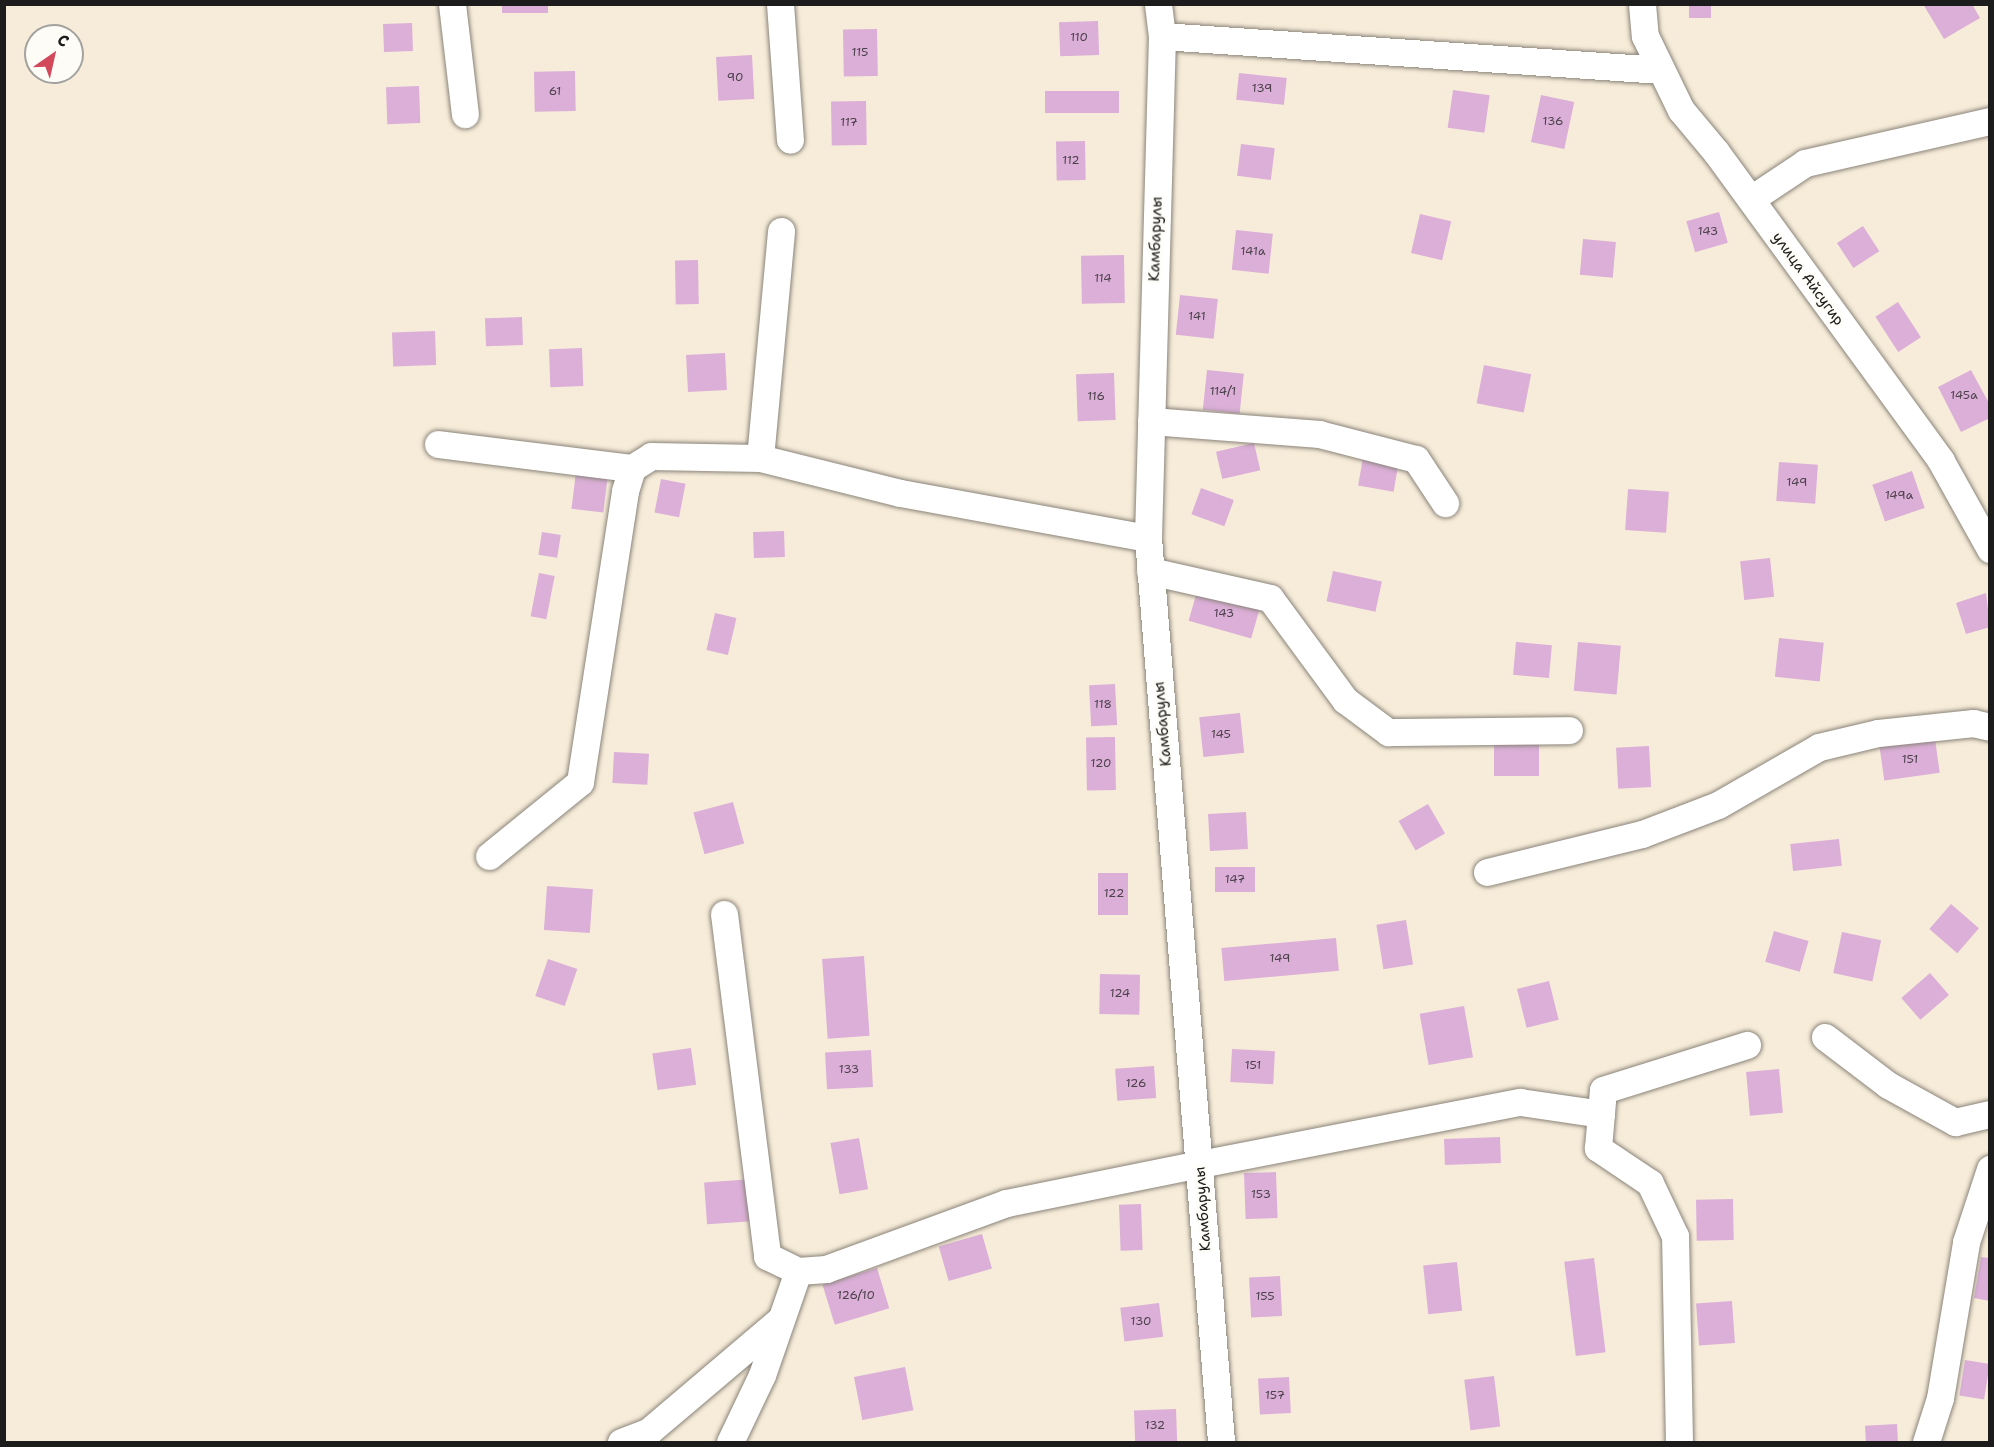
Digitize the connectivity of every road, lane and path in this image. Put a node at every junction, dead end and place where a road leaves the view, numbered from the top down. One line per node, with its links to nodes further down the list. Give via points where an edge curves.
1 (452, 4): 7 (street)
2 (780, 4): 9 (street)
3 (1158, 4): 5 (street, Камбарулы)
4 (1642, 4): 6 (street, улица Айсугир, via 1645,36)
5 (1162, 36): 6 (street); 12 (street, Камбарулы)
6 (1661, 70): 10 (street, улица Айсугир, via 1681,110)
7 (465, 114)
8 (1989, 121): 10 (street, via 1805,163)
9 (790, 140)
10 (1751, 199): 18 (street, улица Айсугир, via 1941,460)
11 (781, 231): 14 (street)
12 (1151, 421): 16 (street, via 1319,434 1416,459); 17 (street, Камбарулы)
13 (438, 444): 15 (street)
14 (760, 458): 15 (street, via 651,456); 17 (street, via 900,493)
15 (632, 468): 22 (street, via 625,491 580,782)
16 (1445, 503)
17 (1148, 538): 19 (street, Камбарулы)
18 (1989, 549)
19 (1150, 572): 21 (street, via 1270,598 1345,700 1388,732); 29 (street, Камбарулы)
20 (1989, 727): 23 (street, via 1973,723 1878,733 1819,747 1718,805 1642,834)
21 (1569, 730)
22 (489, 856)
23 (1487, 872)
24 (724, 914): 31 (street, via 767,1256)
25 (1825, 1037): 28 (street, via 1888,1085 1955,1122)
26 (1747, 1045): 27 (street, via 1603,1090)
27 (1601, 1114): 29 (street, via 1520,1102); 36 (street, via 1598,1148 1650,1183 1675,1236)
28 (1989, 1114)
29 (1200, 1164): 31 (street, via 1006,1203 826,1269); 35 (street, Камбарулы)
30 (1989, 1169): 37 (street, via 1966,1242 1940,1398)
31 (798, 1271): 32 (street)
32 (781, 1319): 33 (street, via 649,1431); 34 (street, via 762,1375)
33 (621, 1443)
34 (730, 1443)
35 (1221, 1443)
36 (1679, 1443)
37 (1926, 1443)

